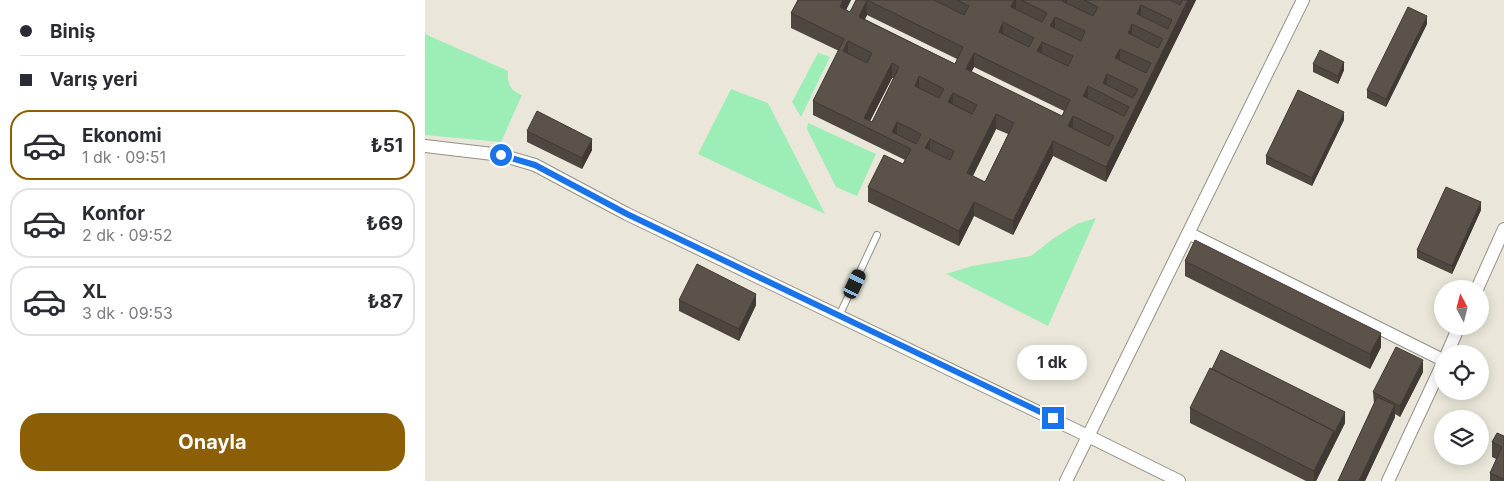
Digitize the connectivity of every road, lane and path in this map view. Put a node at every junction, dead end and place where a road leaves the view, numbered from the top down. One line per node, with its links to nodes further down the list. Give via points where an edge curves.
1 (1303, 0): 4 (street)
2 (425, 146): 7 (street, via 501,155 535,165 627,214)
3 (1504, 229): 6 (street)
4 (1188, 233): 8 (street); 10 (street)
5 (877, 235): 7 (lane)
6 (1481, 280)
7 (839, 316): 10 (street)
8 (1434, 357)
9 (1434, 381): 13 (street)
10 (1088, 436): 11 (street); 12 (street)
11 (1066, 481)
12 (1179, 481)
13 (1388, 481)

